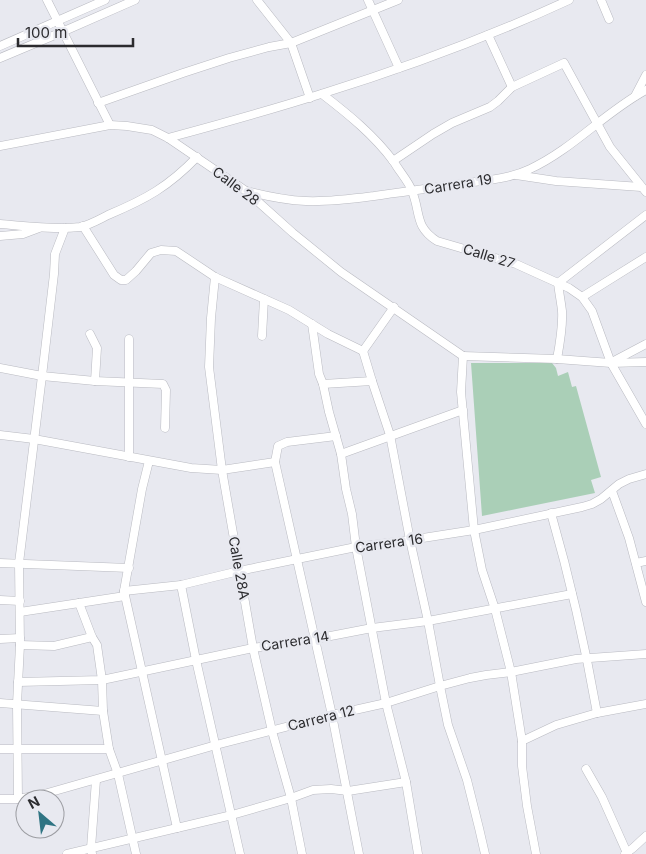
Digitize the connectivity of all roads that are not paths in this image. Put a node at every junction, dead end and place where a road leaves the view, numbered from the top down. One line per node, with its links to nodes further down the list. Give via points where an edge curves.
1 (47, 0): 12 (street)
2 (105, 0): 12 (street)
3 (135, 0): 9 (street)
4 (257, 0): 15 (street)
5 (368, 0): 10 (street)
6 (398, 0): 10 (street)
7 (569, 0): 14 (street)
8 (601, 0): 11 (street)
9 (125, 2): 13 (street)
10 (373, 10): 15 (street); 18 (street)
11 (609, 19)
12 (57, 21): 13 (street); 16 (street)
13 (62, 32): 17 (street); 25 (street)
14 (488, 35): 18 (street); 20 (street)
15 (291, 43): 24 (street); 25 (street, via 183,72)
16 (0, 46)
17 (0, 57)
18 (399, 68): 22 (street)
19 (646, 75): 23 (street)
20 (512, 87): 26 (street, via 564,62); 31 (street, via 490,107 452,123)
21 (646, 90): 23 (street, Carrera 19)
22 (322, 94): 24 (street); 31 (street, Calle 27, via 348,114)
23 (635, 96): 26 (street, Carrera 19)
24 (310, 98): 28 (street)
25 (98, 103): 27 (street)
26 (597, 123): 32 (street, Carrera 19, via 550,158); 33 (street, via 610,147)
27 (110, 125): 28 (street, Calle 28, via 152,130); 29 (street, Calle 28)
28 (168, 138): 30 (street, Calle 28)
29 (0, 146)
30 (197, 157): 34 (street, Calle 28); 38 (street, via 174,180 154,193)
31 (393, 161): 35 (street, Calle 27)
32 (514, 175): 33 (street); 35 (street, Carrera 19)
33 (643, 190)
34 (246, 191): 35 (street, Carrera 19, via 275,198 336,201); 47 (street, Calle 28, via 341,272)
35 (412, 191): 44 (street, Calle 27, via 422,228 437,241 516,264)
36 (646, 215): 44 (street)
37 (0, 224): 39 (street)
38 (83, 226): 40 (street); 43 (street, via 114,275 121,280 126,280 151,253 161,250 176,251)
39 (42, 227): 40 (street); 41 (street)
40 (65, 228): 59 (street, via 56,249)
41 (0, 236)
42 (646, 257): 45 (street)
43 (215, 276): 46 (street); 75 (street, Calle 28A, via 209,366)
44 (558, 283): 45 (street, Calle 27); 55 (street, via 562,327)
45 (582, 297): 56 (street, Calle 27, via 592,311)
46 (264, 299): 48 (street); 50 (street)
47 (394, 307): 53 (street); 54 (street, Calle 28)
48 (312, 324): 53 (street); 63 (street, via 318,374)
49 (90, 334): 60 (street, via 97,348)
50 (262, 336)
51 (129, 339): 62 (street)
52 (646, 344): 56 (street)
53 (363, 350): 61 (street)
54 (463, 356): 55 (street); 64 (street)
55 (557, 359): 56 (street)
56 (611, 362): 57 (street); 65 (street, Calle 27)
57 (646, 362)
58 (0, 368): 59 (street)
59 (42, 376): 60 (street); 70 (street)
60 (95, 381): 62 (street)
61 (372, 382): 63 (street); 68 (street)
62 (130, 383): 66 (street, via 163,384 166,390); 72 (street)
63 (323, 384): 69 (street)
64 (463, 410): 68 (street); 79 (street)
65 (646, 424)
66 (165, 428)
67 (0, 435): 70 (street)
68 (390, 435): 71 (street); 80 (street)
69 (336, 436): 71 (street); 74 (street, via 287,442 278,446)
70 (34, 439): 72 (street); 85 (street)
71 (341, 454): 81 (street)
72 (129, 457): 73 (street)
73 (149, 461): 75 (street); 87 (street)
74 (275, 462): 75 (street); 82 (street)
75 (222, 470): 88 (street, Calle 28A)
76 (646, 474): 77 (street, Carrera 16, via 619,484)
77 (612, 491): 78 (street, Carrera 16, via 592,504); 86 (street)
78 (551, 513): 79 (street, Carrera 16); 91 (street)
79 (474, 530): 80 (street, Carrera 16); 96 (street, via 482,570)
80 (410, 540): 81 (street, Carrera 16); 98 (street)
81 (356, 547): 82 (street, Carrera 16); 99 (street)
82 (298, 559): 88 (street, Carrera 16); 102 (street)
83 (646, 561): 86 (street)
84 (0, 563): 85 (street)
85 (19, 563): 87 (street); 93 (street)
86 (636, 563): 94 (street)
87 (128, 568): 90 (street)
88 (239, 571): 89 (street, Carrera 16); 104 (street, Calle 28A)
89 (181, 585): 90 (street, Carrera 16); 107 (street)
90 (124, 594): 95 (street, Carrera 16); 108 (street)
91 (572, 594): 96 (street, Carrera 14); 106 (street)
92 (0, 600): 93 (street)
93 (20, 601): 97 (street)
94 (646, 602)
95 (79, 603): 97 (street, Carrera 16); 100 (street)
96 (495, 609): 98 (street, Carrera 14); 109 (street)
97 (20, 612): 103 (street)
98 (428, 621): 99 (street, Carrera 14); 112 (street)
99 (372, 628): 102 (street, Carrera 14); 114 (street)
100 (92, 637): 103 (street, via 54,646); 110 (street)
101 (0, 639): 103 (street)
102 (315, 639): 104 (street, Carrera 14); 119 (street)
103 (20, 642): 111 (street)
104 (253, 648): 107 (street, Carrera 14); 120 (street, Calle 28A)
105 (646, 654): 106 (street, Carrera 12)
106 (587, 658): 109 (street, Carrera 12); 118 (street)
107 (196, 660): 108 (street, Carrera 14); 122 (street)
108 (142, 671): 110 (street, Carrera 14); 126 (street)
109 (511, 672): 112 (street, Carrera 12); 121 (street)
110 (102, 680): 111 (street, Carrera 14); 117 (street)
111 (18, 682): 115 (street)
112 (440, 686): 114 (street, Carrera 12); 149 (street)
113 (0, 703): 115 (street)
114 (386, 703): 119 (street, Carrera 12); 130 (street)
115 (17, 704): 117 (street); 123 (street)
116 (646, 704): 118 (street)
117 (103, 711): 124 (street)
118 (596, 713): 121 (street, via 556,725)
119 (332, 715): 120 (street, Carrera 12); 133 (street)
120 (272, 731): 122 (street, Carrera 12); 134 (street, Calle 28A)
121 (522, 741): 150 (street, via 522,766)
122 (216, 745): 126 (street, Carrera 12); 137 (street)
123 (17, 749): 124 (street); 125 (street); 131 (street)
124 (109, 749): 128 (street)
125 (0, 750)
126 (162, 761): 128 (street, Carrera 12); 138 (street)
127 (586, 769): 142 (street)
128 (118, 774): 129 (street, Carrera 12); 140 (street)
129 (96, 780): 132 (street, Carrera 12); 141 (street)
130 (406, 782): 133 (street); 148 (street)
131 (18, 789)
132 (63, 789)
133 (348, 791): 134 (street, via 313,790); 147 (street)
134 (290, 798): 137 (street); 146 (street, Calle 28A)
135 (0, 799): 136 (street, Carrera 12)
136 (15, 799)
137 (232, 815): 138 (street); 145 (street)
138 (177, 828): 140 (street)
139 (646, 836): 142 (street)
140 (132, 839): 141 (street); 144 (street)
141 (92, 851): 143 (street)
142 (626, 853)
143 (67, 854)
144 (136, 854)
145 (240, 854)
146 (302, 854)
147 (359, 854)
148 (418, 854)
149 (485, 854)
150 (536, 854)

